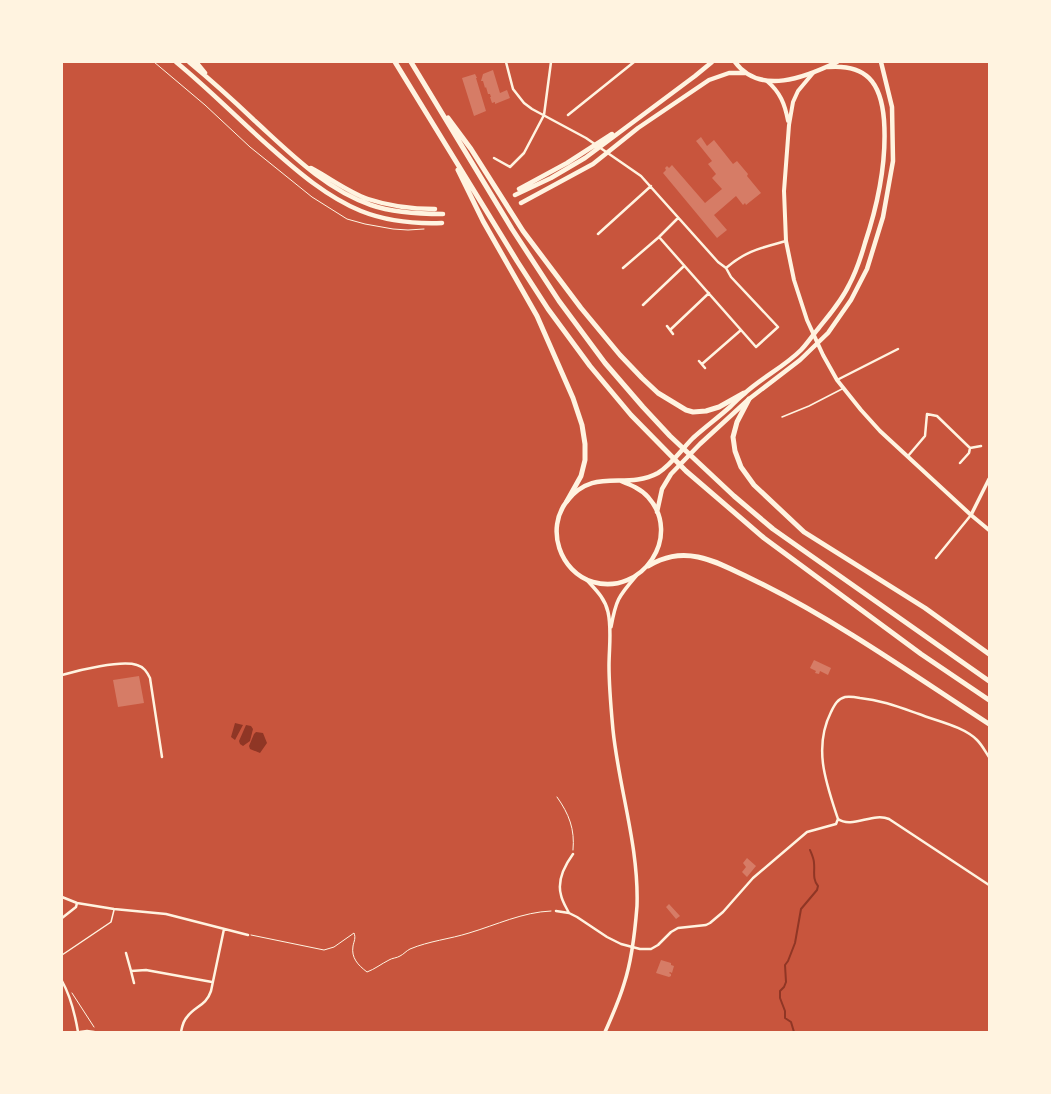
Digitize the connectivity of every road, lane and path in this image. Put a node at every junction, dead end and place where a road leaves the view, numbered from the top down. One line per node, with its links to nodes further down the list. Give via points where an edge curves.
1 (176, 62): 33 (highway, via 313,184 339,200 361,211 387,218 413,223)
2 (189, 62): 17 (highway)
3 (196, 62): 17 (highway)
4 (396, 62): 23 (highway)
5 (411, 62): 18 (highway)
6 (506, 62): 20 (street, via 513,89 518,96 528,106)
7 (551, 62): 20 (street)
8 (634, 62): 21 (street)
9 (712, 62): 19 (highway)
10 (735, 62): 14 (highway)
11 (837, 62): 13 (highway)
12 (881, 62): 53 (highway, via 892,107 893,161 883,217 867,269 851,300 828,333 800,360)
13 (828, 67): 15 (highway); 52 (highway, via 843,66 860,71 873,83 881,98 885,124 884,154 875,213 860,260 849,286 835,308 801,350)
14 (745, 73): 16 (highway); 29 (highway, via 729,73 709,80 638,128 593,164)
15 (813, 73): 16 (highway, via 780,82); 22 (main road, via 795,96)
16 (767, 81): 22 (main road, via 777,90 784,103)
17 (222, 90): 25 (highway)
18 (428, 90): 52 (highway, via 471,149 523,231 581,308 620,355 658,394 686,410 701,412 719,407); 72 (highway, via 508,223 559,301 604,363 670,436 734,496 773,528)
19 (658, 103): 27 (highway, via 650,106 592,148); 28 (highway, via 585,158)
20 (544, 115): 24 (street, via 524,152 510,167); 26 (street, via 586,138 641,176)
21 (568, 115)
22 (789, 125): 36 (main road, via 784,191)
23 (444, 141): 61 (highway, via 483,221 537,316 573,398 582,425 585,460 581,476); 73 (highway, via 548,309 590,366 659,445 764,538 921,654)
24 (494, 158)
25 (302, 164): 30 (highway, via 367,198 395,206); 31 (highway, via 344,192 370,205 395,211)
26 (651, 186): 32 (street); 34 (street)
27 (519, 189)
28 (515, 195)
29 (521, 203)
30 (435, 209)
31 (443, 214)
32 (678, 218): 35 (street); 39 (street)
33 (442, 224)
34 (598, 234)
35 (658, 237): 37 (street); 38 (street)
36 (786, 242): 39 (street, via 751,251); 50 (main road, via 794,280 807,320)
37 (684, 266): 40 (street); 41 (street)
38 (623, 268)
39 (726, 268): 44 (street, via 731,277 778,327 756,347)
40 (709, 293): 43 (street); 44 (street)
41 (642, 305)
42 (667, 326): 43 (street)
43 (670, 330): 45 (street)
44 (741, 330): 48 (street)
45 (673, 334)
46 (898, 349): 50 (street)
47 (700, 361): 48 (street)
48 (702, 364): 49 (street)
49 (705, 368)
50 (837, 380): 51 (main road)
51 (843, 388): 54 (lane); 57 (main road, via 880,431)
52 (744, 393): 60 (highway, via 694,437 663,469 642,480)
53 (749, 399): 62 (highway, via 671,474 662,489); 70 (highway, via 737,422 733,437 741,467 754,485 804,532 925,608)
54 (782, 417)
55 (981, 446): 56 (street)
56 (970, 448): 57 (street, via 937,416 927,414 925,436); 58 (street, via 969,453)
57 (908, 456): 63 (main road)
58 (960, 462)
59 (989, 479): 63 (street)
60 (621, 481): 61 (highway, via 604,480 591,483); 62 (highway, via 644,494)
61 (567, 501): 68 (highway, via 558,518 558,545 568,564)
62 (657, 512): 66 (highway, via 660,542)
63 (971, 514): 64 (main road); 65 (street)
64 (989, 530)
65 (936, 558)
66 (648, 566): 67 (highway); 74 (highway, via 666,557 687,555 743,575 816,614)
67 (636, 576): 68 (highway, via 611,584); 69 (street, via 618,598)
68 (585, 579): 69 (street, via 604,602)
69 (610, 631): 89 (street, via 613,730 636,873 637,907)
70 (989, 654)
71 (62, 675): 75 (street, via 125,664 145,669 150,678)
72 (989, 681)
73 (989, 700)
74 (989, 724)
75 (162, 757)
76 (989, 757): 78 (street, via 978,740 964,731 883,702 843,698 835,705 822,739 827,784)
77 (557, 797): 79 (path, via 563,804 573,830)
78 (838, 819): 80 (street, via 842,822 879,817 889,819); 89 (street, via 836,824 809,831 793,843 748,883 710,923 678,928 651,949)
79 (573, 854): 85 (street, via 565,866 560,889)
80 (989, 885)
81 (62, 897): 82 (street)
82 (77, 903): 83 (street); 86 (street, via 76,907)
83 (114, 909): 87 (street, via 166,914); 91 (lane, via 111,922)
84 (556, 911): 85 (street); 88 (path, via 524,916 409,949 368,972 358,966 353,953 356,938 354,933 334,947 324,950)
85 (569, 913): 89 (street, via 618,943)
86 (62, 918)
87 (224, 929): 88 (street); 94 (street)
88 (248, 935)
89 (632, 947): 100 (street, via 625,983)
90 (126, 953): 92 (street)
91 (62, 955)
92 (131, 971): 94 (street, via 146,970); 95 (street)
93 (62, 981): 96 (street)
94 (212, 982): 99 (street, via 208,999 189,1013)
95 (134, 983)
96 (69, 993): 97 (street); 98 (path, via 73,992 94,1027)
97 (79, 1032): 98 (street)
98 (93, 1032)
99 (181, 1032)
100 (605, 1032)

